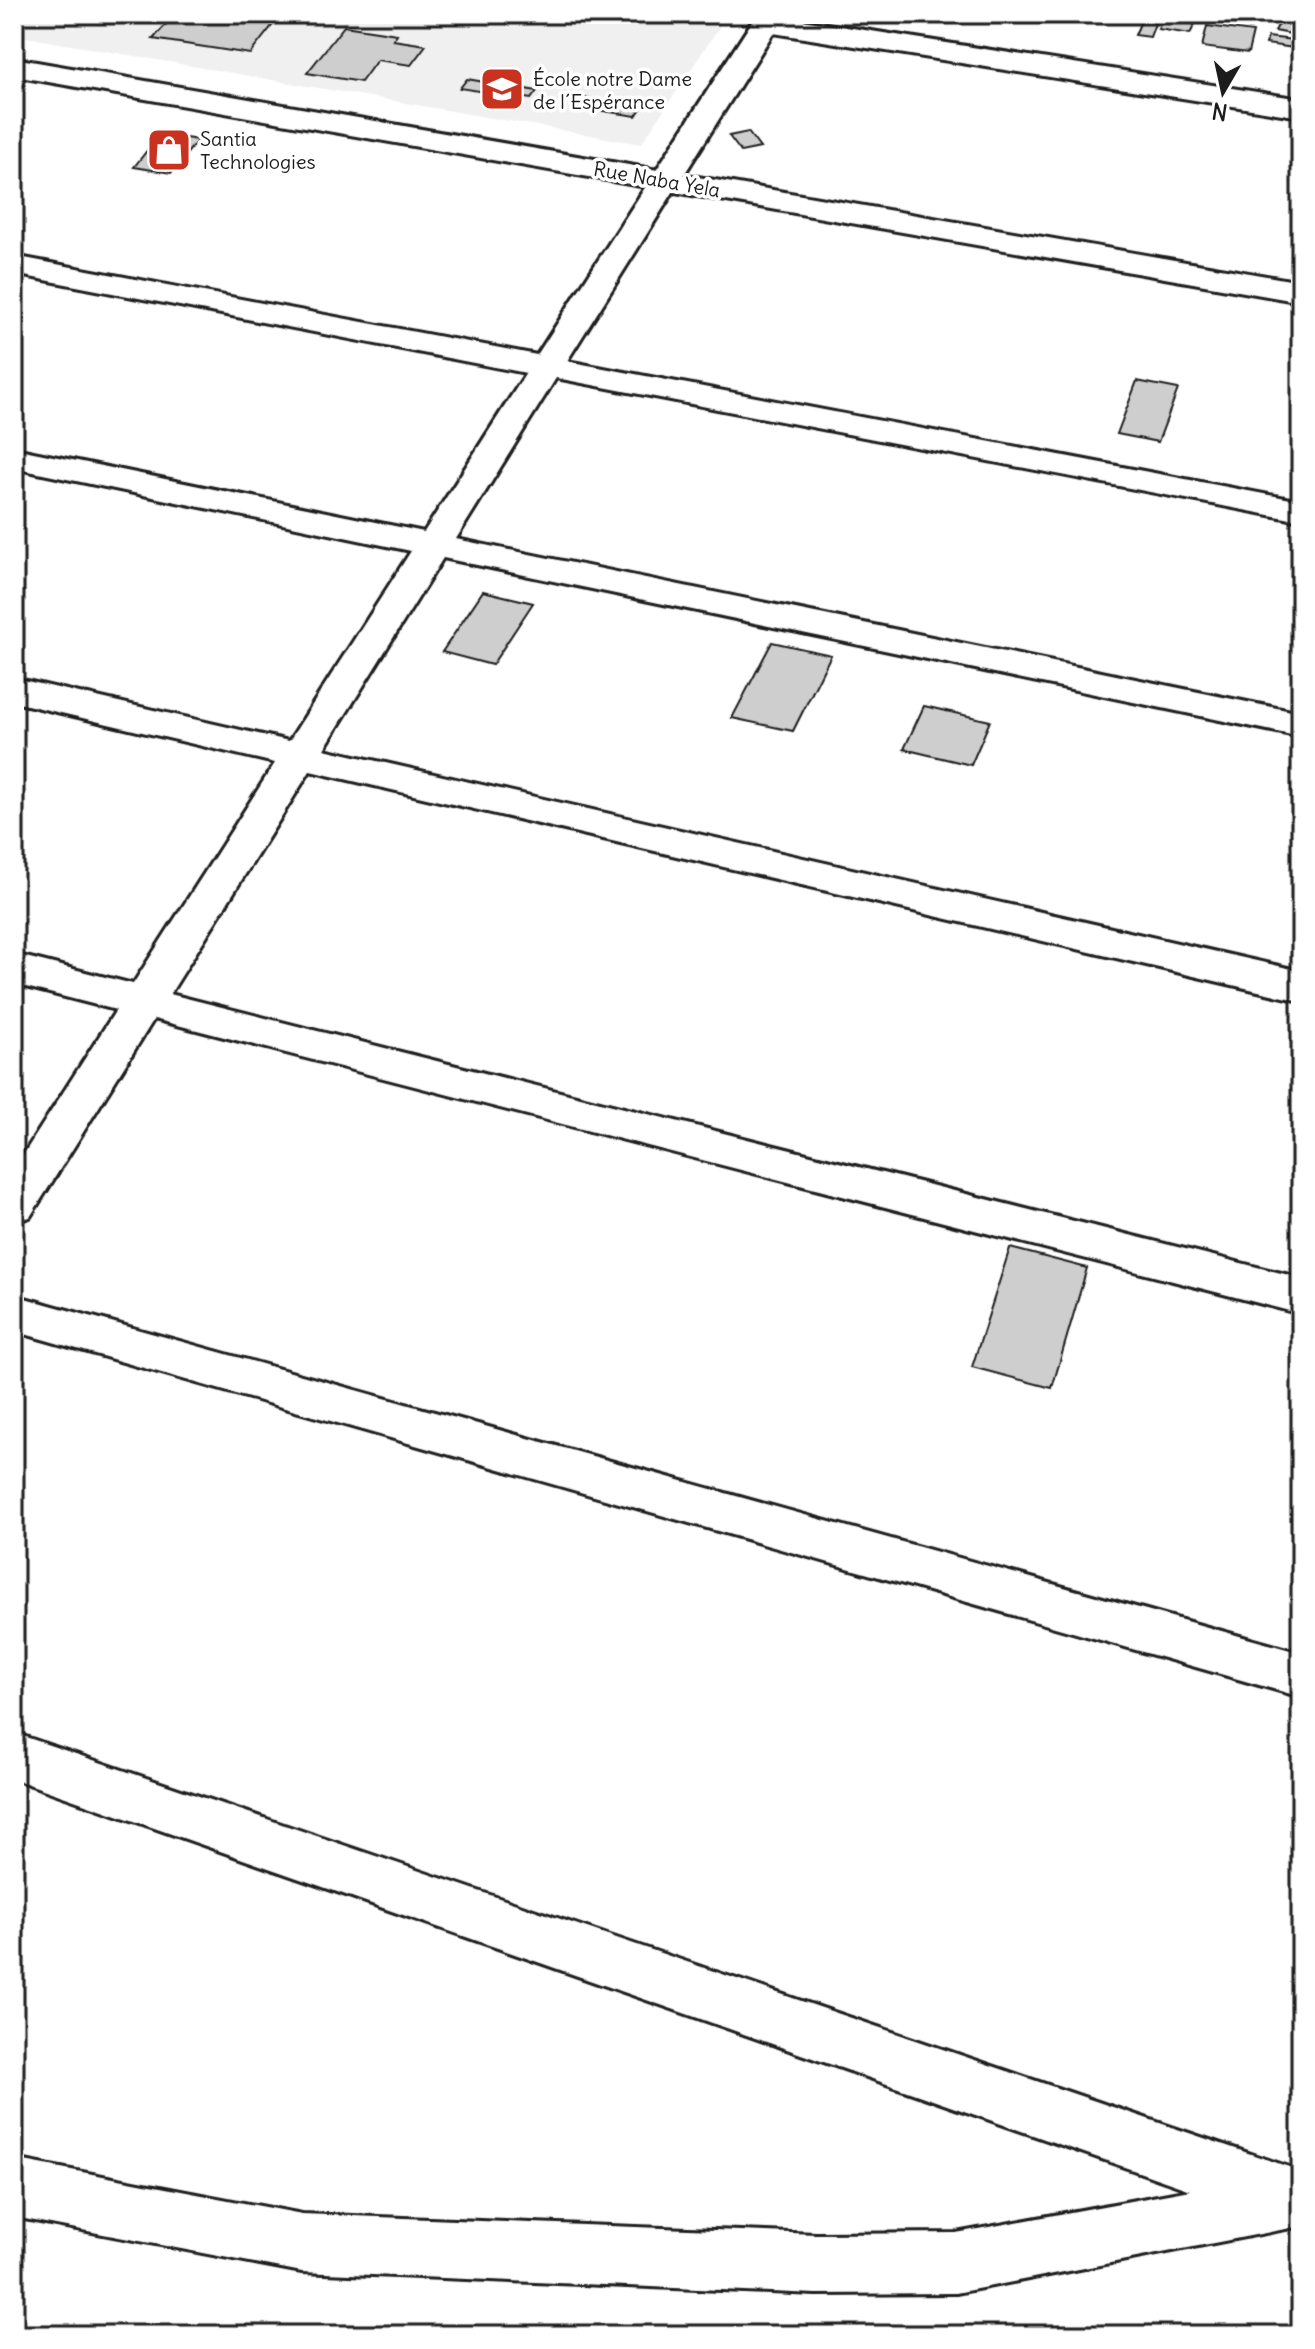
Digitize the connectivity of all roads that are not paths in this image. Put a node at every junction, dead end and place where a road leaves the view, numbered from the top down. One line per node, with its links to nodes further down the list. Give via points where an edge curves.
1 (768, 18): 3 (street); 4 (street)
2 (14, 67): 4 (street, Rue Naba Yela)
3 (1301, 108)
4 (665, 181): 6 (street, Rue Naba Yela); 7 (street)
5 (14, 265): 7 (street)
6 (1301, 292)
7 (547, 367): 9 (street); 10 (street)
8 (14, 458): 10 (street)
9 (1301, 511)
10 (434, 545): 12 (street); 13 (street)
11 (14, 690): 13 (street)
12 (1301, 725)
13 (300, 755): 15 (street); 16 (street)
14 (14, 969): 16 (street)
15 (1301, 986)
16 (144, 1001): 17 (street); 18 (street)
17 (14, 1205)
18 (1301, 1296)
19 (14, 1313): 20 (street)
20 (1301, 1675)
21 (14, 1756): 23 (street)
22 (14, 2188): 23 (street, via 302,2243 816,2264 956,2263)
23 (1299, 2199)

